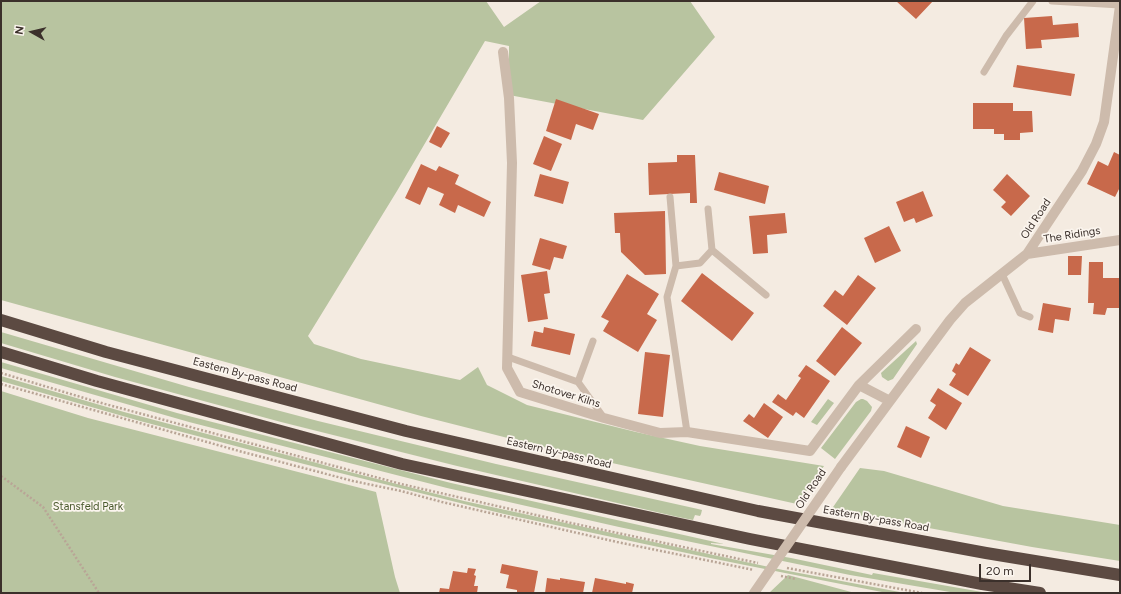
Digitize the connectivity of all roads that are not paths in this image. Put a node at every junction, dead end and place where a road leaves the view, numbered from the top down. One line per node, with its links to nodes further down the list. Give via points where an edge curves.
1 (1033, 1): 5 (lane, via 1006,36)
2 (1052, 1): 3 (lane)
3 (1120, 5): 10 (street, Old Road, via 1104,122 1096,144 1082,171)
4 (503, 52): 19 (street, Shotover Kilns, via 509,98 512,163)
5 (984, 72)
6 (670, 197): 11 (lane)
7 (708, 208): 9 (lane)
8 (1120, 240): 10 (street, The Ridings)
9 (712, 250): 11 (lane, via 700,263); 13 (lane)
10 (1028, 254): 12 (street, Old Road)
11 (676, 266): 24 (lane, via 667,297)
12 (1002, 274): 14 (lane, via 1020,313); 22 (street, Old Road, via 965,303 950,320)
13 (766, 295)
14 (1030, 317)
15 (1, 320): 25 (highway, Eastern By-pass Road, via 106,352 406,431 758,511)
16 (916, 330): 21 (street)
17 (593, 341): 20 (lane)
18 (1, 352): 27 (highway, via 96,381 402,464 750,539)
19 (508, 357): 20 (lane); 23 (street, Shotover Kilns, via 507,368 520,392)
20 (578, 382): 23 (lane)
21 (859, 385): 22 (street); 24 (street, Shotover Kilns, via 810,451)
22 (890, 401): 26 (street, Old Road, bridge)
23 (604, 418): 24 (street, Shotover Kilns, via 660,433)
24 (687, 432)
25 (1120, 575)
26 (754, 593)
27 (1040, 593)

